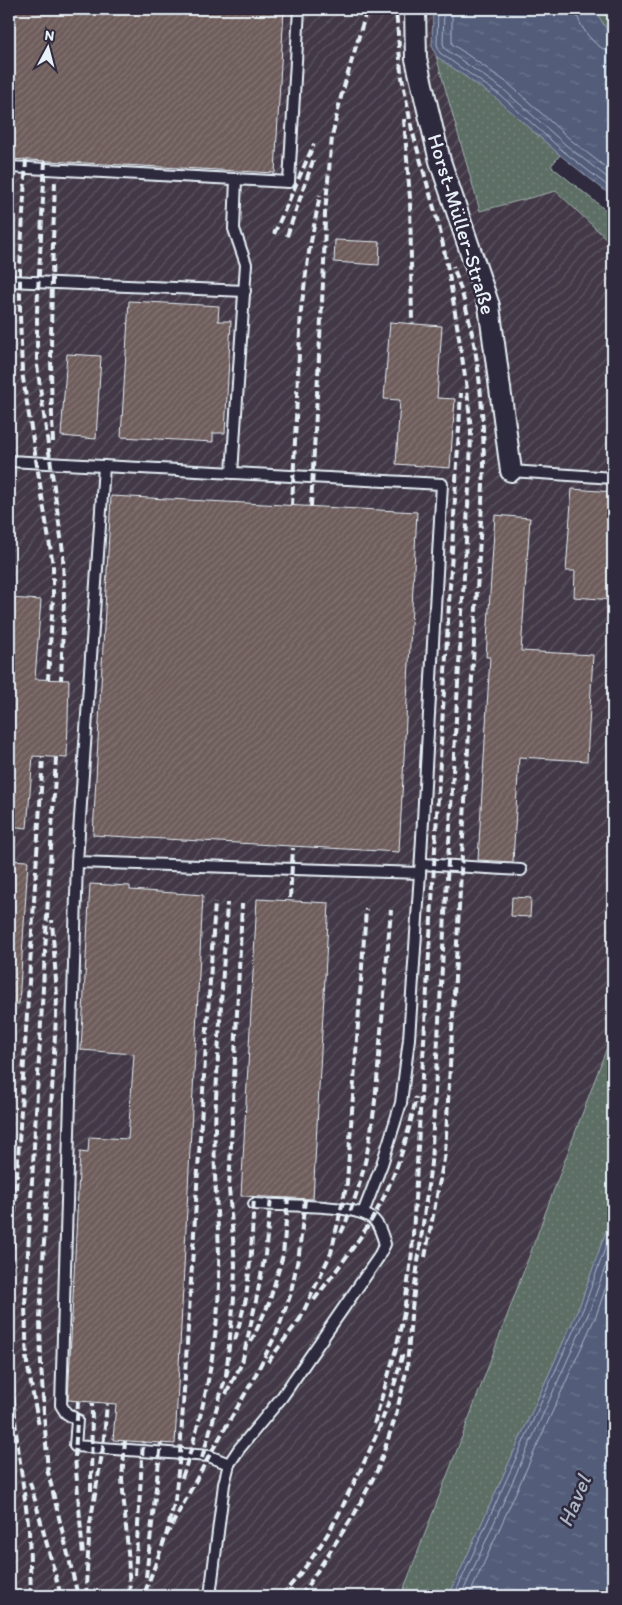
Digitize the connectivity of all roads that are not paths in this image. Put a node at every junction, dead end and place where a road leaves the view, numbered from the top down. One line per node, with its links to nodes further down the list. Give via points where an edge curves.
1 (299, 9): 4 (lane, via 289,182)
2 (415, 9): 9 (street, Horst-Müller-Straße, via 416,59 440,161 489,306)
3 (9, 167): 4 (lane)
4 (236, 179): 6 (lane, via 234,229 246,264)
5 (9, 281): 6 (lane)
6 (245, 291): 10 (lane)
7 (9, 461): 8 (lane)
8 (104, 466): 10 (lane); 12 (lane)
9 (511, 471): 11 (lane)
10 (232, 474): 13 (lane, via 442,484)
11 (613, 478)
12 (77, 862): 13 (lane); 17 (lane, via 61,1405 76,1420 75,1446 209,1456)
13 (421, 868): 14 (lane); 16 (lane, via 409,1039 401,1103)
14 (521, 870)
15 (254, 1204): 16 (lane)
16 (363, 1213): 17 (lane, via 372,1218 385,1244 378,1258 282,1397)
17 (229, 1464): 18 (lane)
18 (210, 1596)

